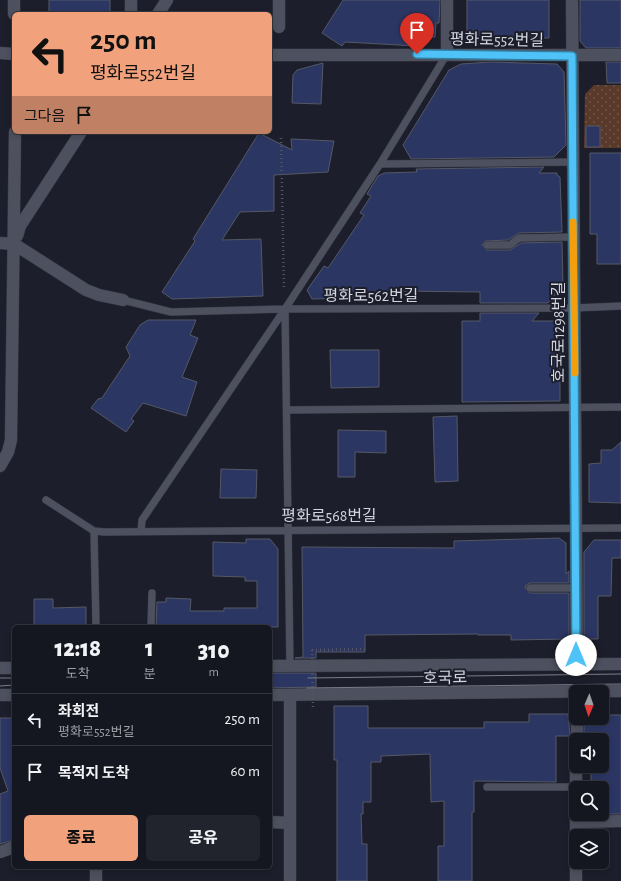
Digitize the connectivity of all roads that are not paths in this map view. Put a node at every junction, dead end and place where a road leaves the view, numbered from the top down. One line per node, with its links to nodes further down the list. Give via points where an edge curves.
1 (14, 0): 7 (street)
2 (131, 0): 8 (street)
3 (167, 0): 9 (street)
4 (279, 0): 10 (street)
5 (447, 0): 13 (street)
6 (572, 0): 16 (street, 호국로1298번길)
7 (14, 12)
8 (131, 12)
9 (159, 12)
10 (279, 27)
11 (0, 53): 12 (street)
12 (12, 54)
13 (447, 54): 14 (street, 평화로552번길); 16 (street, 평화로552번길); 20 (lane)
14 (274, 55)
15 (621, 55): 16 (street, 평화로552번길)
16 (572, 56): 19 (street, 호국로1298번길)
17 (15, 134): 23 (street)
18 (80, 134): 23 (street, via 20,226)
19 (573, 162): 20 (lane); 21 (street, 호국로1298번길)
20 (380, 164): 28 (lane)
21 (574, 237): 24 (lane, via 520,238 510,245); 27 (street, 호국로1298번길)
22 (0, 243): 23 (street)
23 (14, 244): 25 (street, via 86,290); 32 (street, via 11,440)
24 (487, 245)
25 (123, 300): 28 (lane, 평화로562번길, via 170,312)
26 (621, 306): 27 (lane, 평화로562번길)
27 (574, 308): 28 (lane, 평화로562번길); 30 (street, 호국로1298번길)
28 (285, 309): 31 (lane); 36 (lane, via 142,520)
29 (621, 407): 30 (lane)
30 (575, 408): 31 (lane); 34 (street, 호국로1298번길)
31 (287, 410): 37 (lane)
32 (1, 465)
33 (46, 500): 38 (lane)
34 (576, 528): 35 (lane, 평화로568번길); 37 (lane, 평화로568번길); 40 (street, 호국로1298번길)
35 (621, 528)
36 (141, 530): 37 (lane, 평화로568번길); 38 (lane, 평화로568번길)
37 (288, 530): 47 (lane)
38 (94, 531): 42 (lane)
39 (530, 588): 40 (lane)
40 (576, 588): 44 (street, 호국로1298번길)
41 (152, 594): 43 (lane)
42 (96, 625)
43 (152, 625)
44 (577, 664): 45 (street, 호국로); 47 (street, 호국로)
45 (621, 664)
46 (272, 666): 47 (street, 호국로)
47 (290, 666)
48 (0, 668): 49 (street)
49 (12, 668)
50 (609, 691): 51 (street, 호국로)
51 (621, 691)
52 (569, 692): 56 (street, 호국로)
53 (0, 695): 54 (street)
54 (12, 695)
55 (272, 695): 56 (street, 호국로)
56 (290, 695): 62 (street)
57 (486, 787): 58 (lane)
58 (569, 788)
59 (609, 820): 60 (street)
60 (621, 821)
61 (272, 822): 62 (street)
62 (290, 823): 68 (street)
63 (12, 848): 64 (street)
64 (0, 852)
65 (96, 869): 67 (street)
66 (576, 869): 69 (street)
67 (96, 881)
68 (290, 881)
69 (576, 881)

